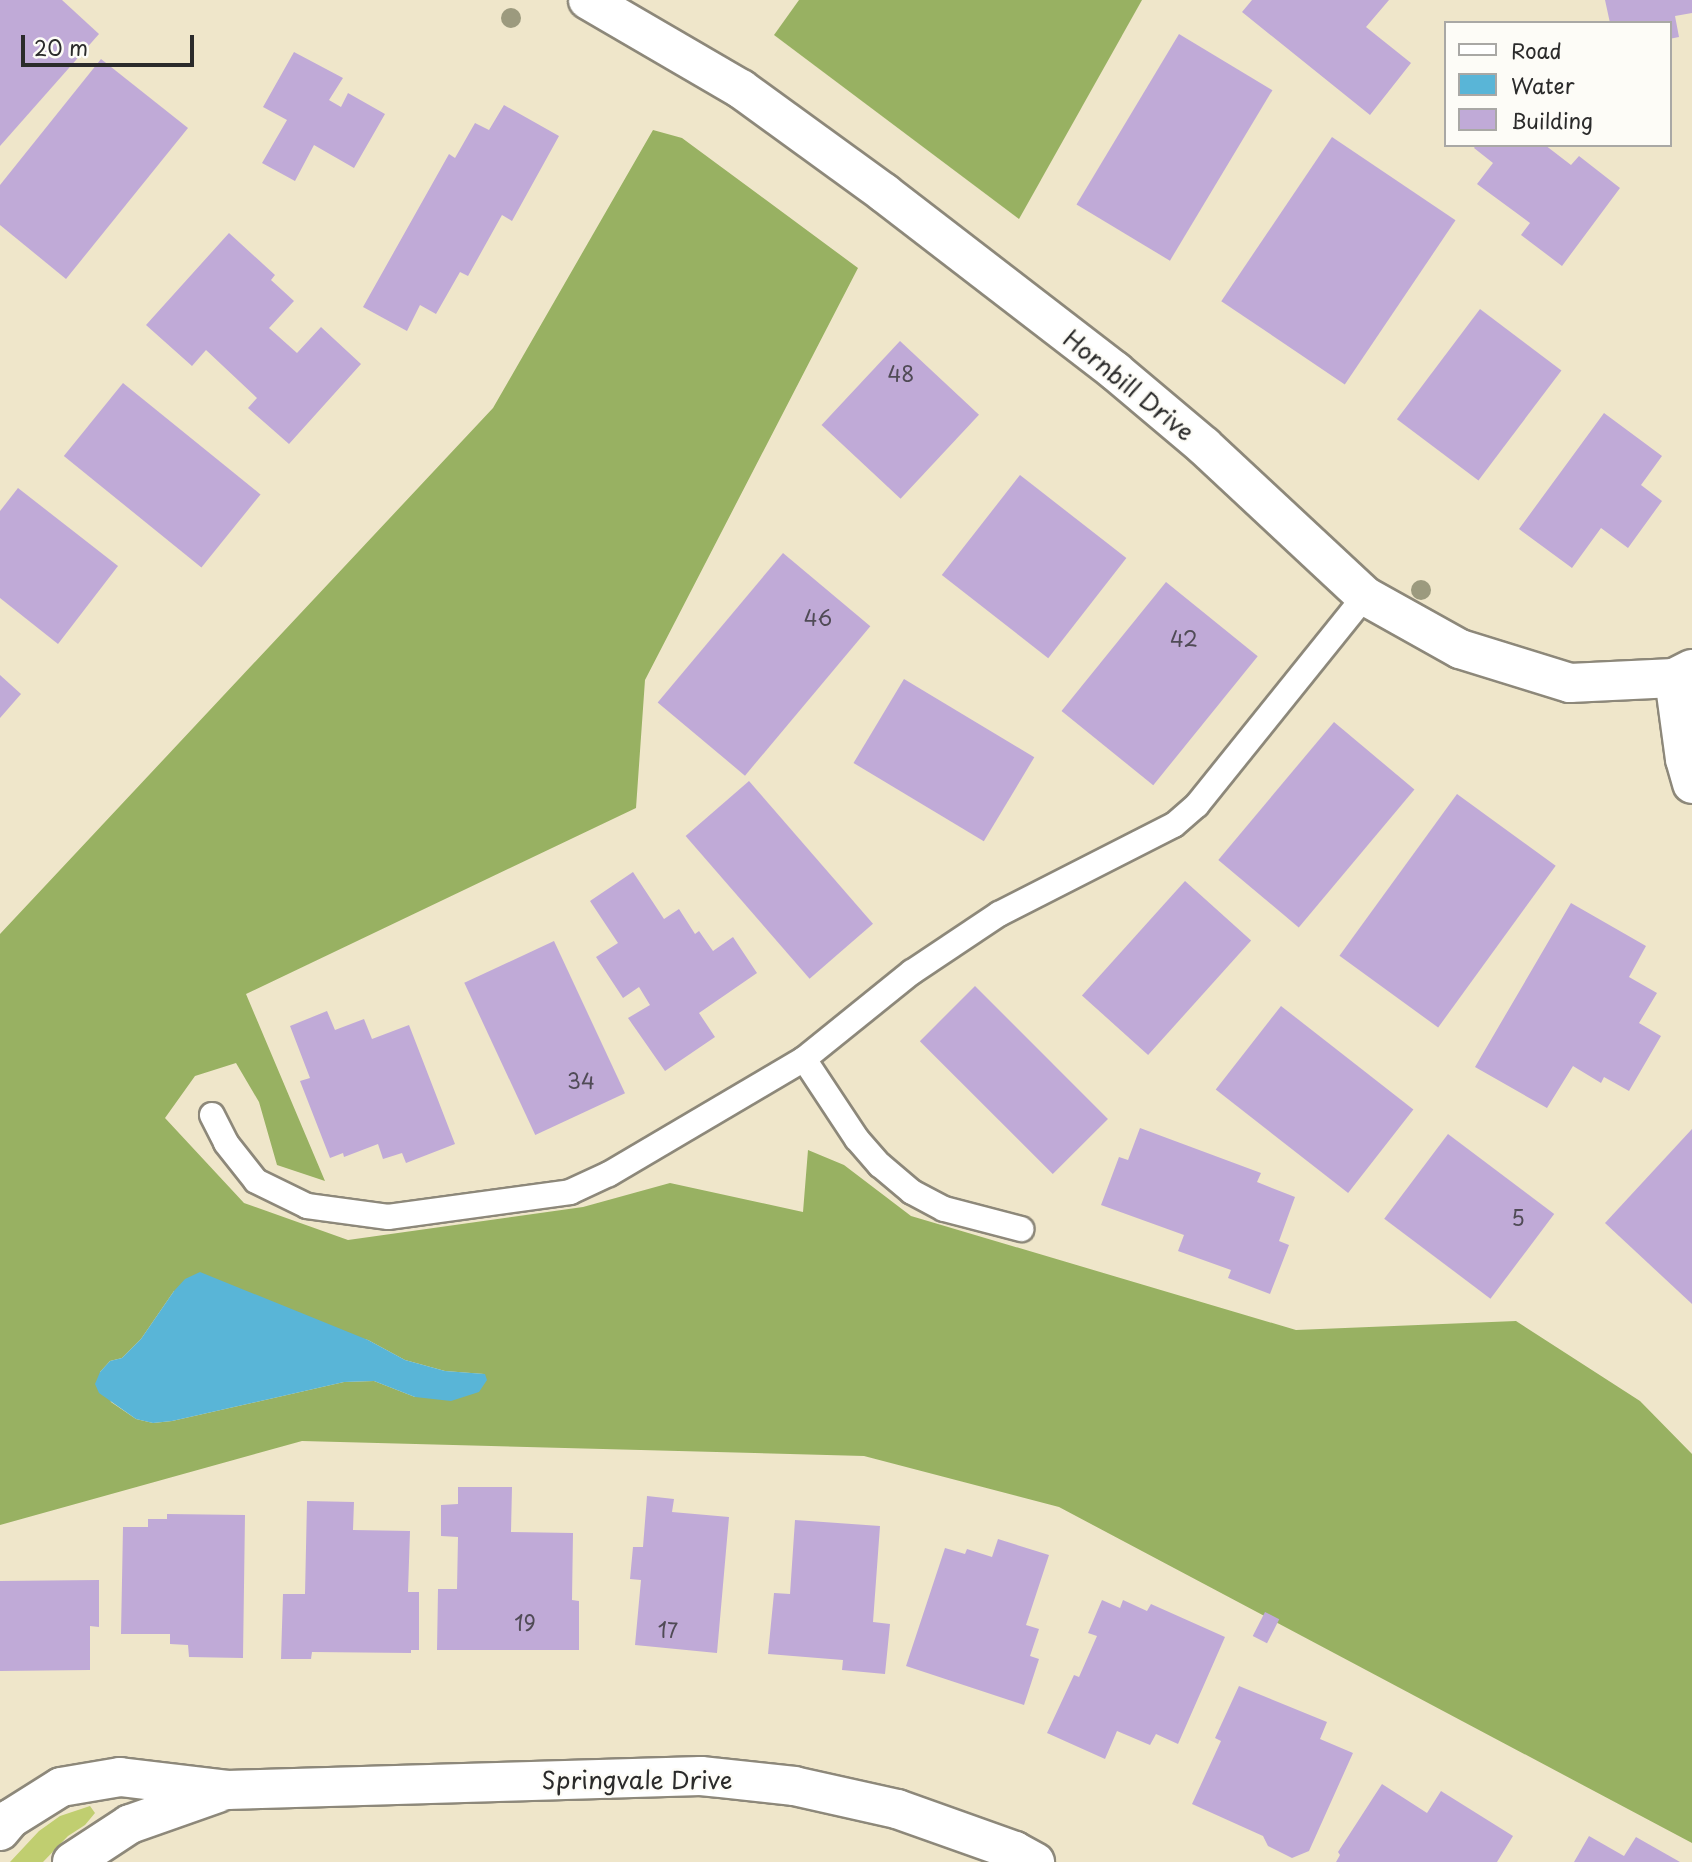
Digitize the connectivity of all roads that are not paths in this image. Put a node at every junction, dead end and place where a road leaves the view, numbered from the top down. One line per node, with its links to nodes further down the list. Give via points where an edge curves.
1 (589, 0): 2 (street, Hornbill Drive, via 741,89 895,201 1115,371 1204,446)
2 (1365, 596): 3 (street, Hornbill Drive, via 1460,649 1570,683); 5 (lane, via 1196,805 1174,825 999,914 912,972)
3 (1683, 674): 4 (street, via 1685,759)
4 (1692, 784)
5 (804, 1059): 6 (lane, via 609,1174 570,1192 388,1217 307,1206 256,1181 226,1143); 7 (lane, via 857,1139 912,1192 944,1209)
6 (212, 1115)
7 (1021, 1229)
8 (227, 1790): 9 (street, Springvale Drive, via 120,1777 61,1787 10,1819); 10 (street, Springvale Drive, via 130,1824); 11 (street, Springvale Drive, via 701,1776 794,1786 897,1809)
9 (0, 1831)
10 (72, 1862)
11 (1035, 1862)

